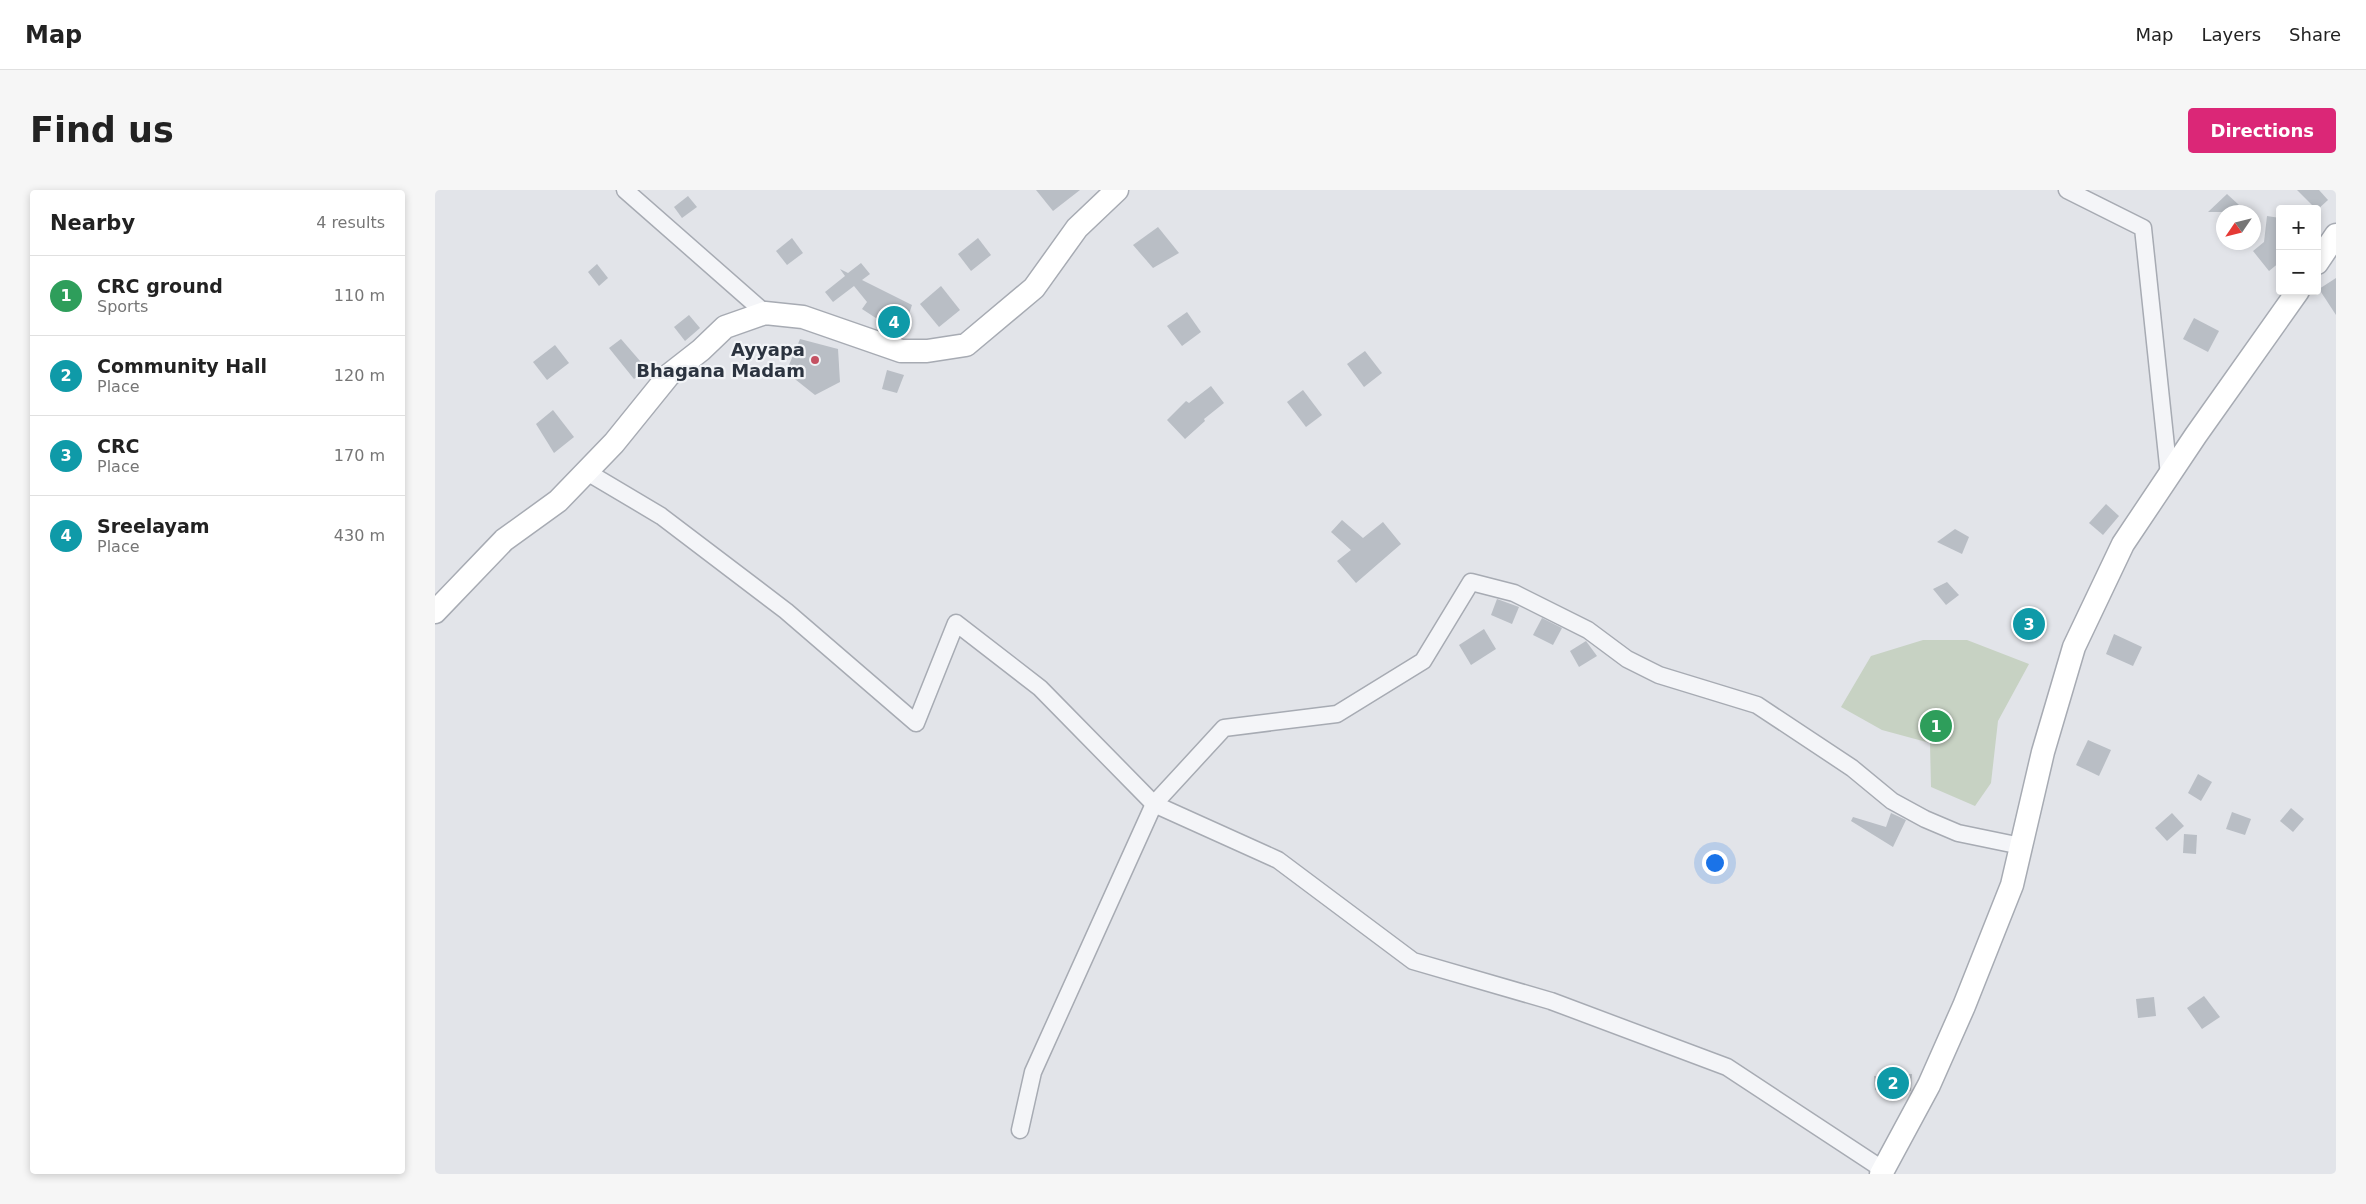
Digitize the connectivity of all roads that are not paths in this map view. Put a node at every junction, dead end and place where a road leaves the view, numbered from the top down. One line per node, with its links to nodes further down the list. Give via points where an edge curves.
1 (625, 190): 7 (street)
2 (1117, 190): 7 (street, via 1077,228 1034,288 967,344 927,351 901,351 803,317)
3 (2067, 190): 9 (street, via 2143,228)
4 (2336, 235): 5 (street)
5 (2321, 257)
6 (2295, 295): 9 (street)
7 (765, 313): 8 (street, via 725,327 669,375)
8 (587, 472): 10 (street, via 559,500 504,540); 11 (street, via 661,516 778,605 915,722 956,623 1040,688)
9 (2169, 476): 12 (street, via 2123,544 2074,647 2043,752)
10 (435, 612)
11 (1154, 804): 12 (street, via 1224,728 1337,714 1423,661 1471,582 1514,593 1588,630 1627,659 1659,675 1757,705 1852,768 1892,801 1925,820 1958,834); 13 (street, via 1033,1072); 14 (street, via 1277,860 1413,961 1551,1001 1727,1067)
12 (2021, 846): 14 (street, via 2013,885 1964,1006 1929,1084)
13 (1020, 1130)
14 (1882, 1172)

